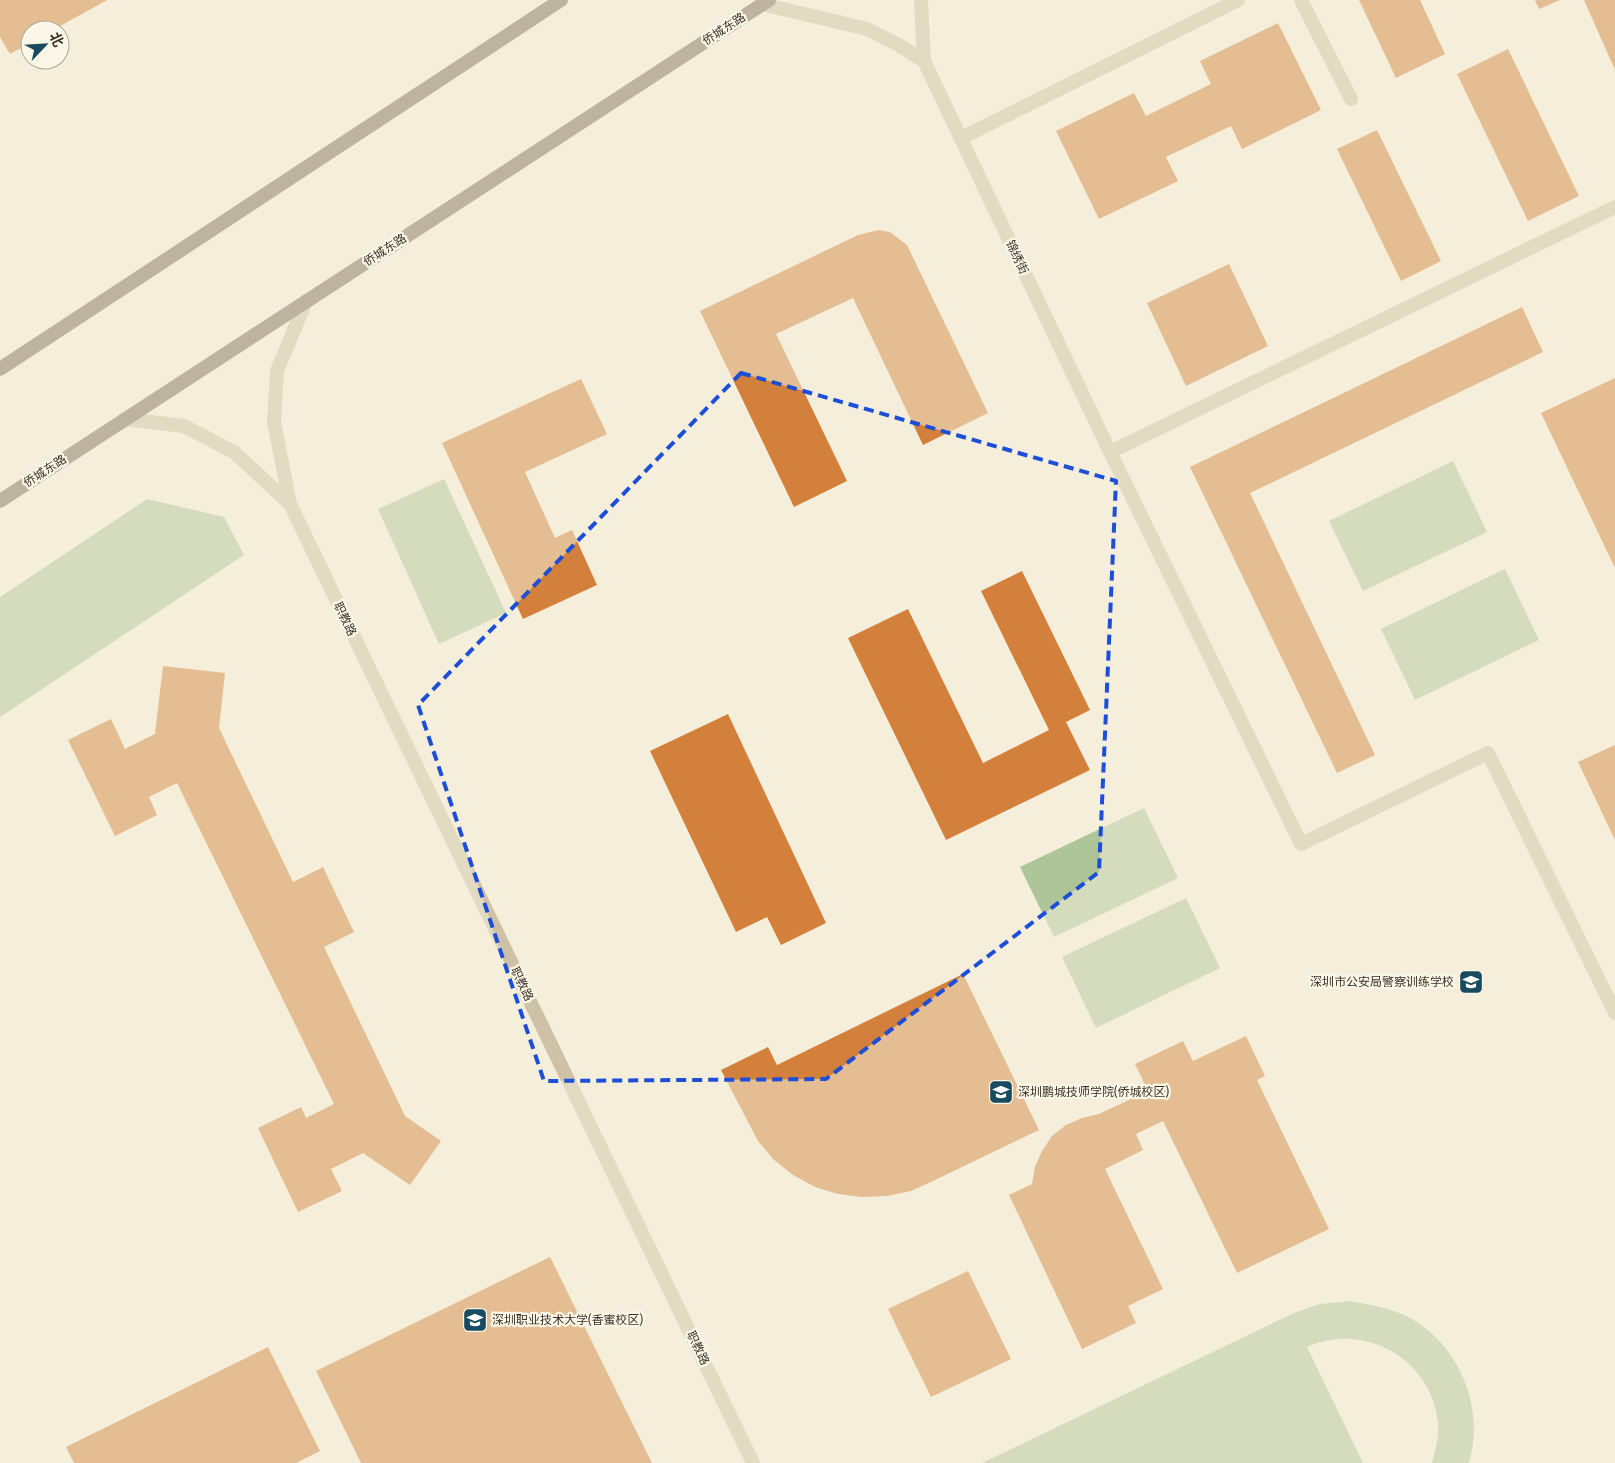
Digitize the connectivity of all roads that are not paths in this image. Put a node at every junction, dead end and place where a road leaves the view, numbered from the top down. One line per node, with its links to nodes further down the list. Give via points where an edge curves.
1 (561, 0): 11 (main road)
2 (921, 0): 6 (street, 锦绣街)
3 (1238, 0): 8 (street)
4 (1301, 0): 7 (street)
5 (766, 2): 6 (street, via 867,29); 10 (main road, 侨城东路)
6 (924, 61): 8 (street, 锦绣街)
7 (1351, 99)
8 (960, 138): 13 (street, 锦绣街)
9 (1615, 207): 13 (street)
10 (306, 301): 12 (main road, 侨城东路); 15 (street, 职教路, via 277,371 274,422)
11 (0, 369)
12 (125, 419): 14 (main road, 侨城东路); 15 (street, 职教路, via 184,426 234,452)
13 (1110, 452): 16 (street, 锦绣街, via 1300,844 1488,753)
14 (0, 500)
15 (290, 504): 17 (street, 职教路)
16 (1615, 1013)
17 (754, 1463)

